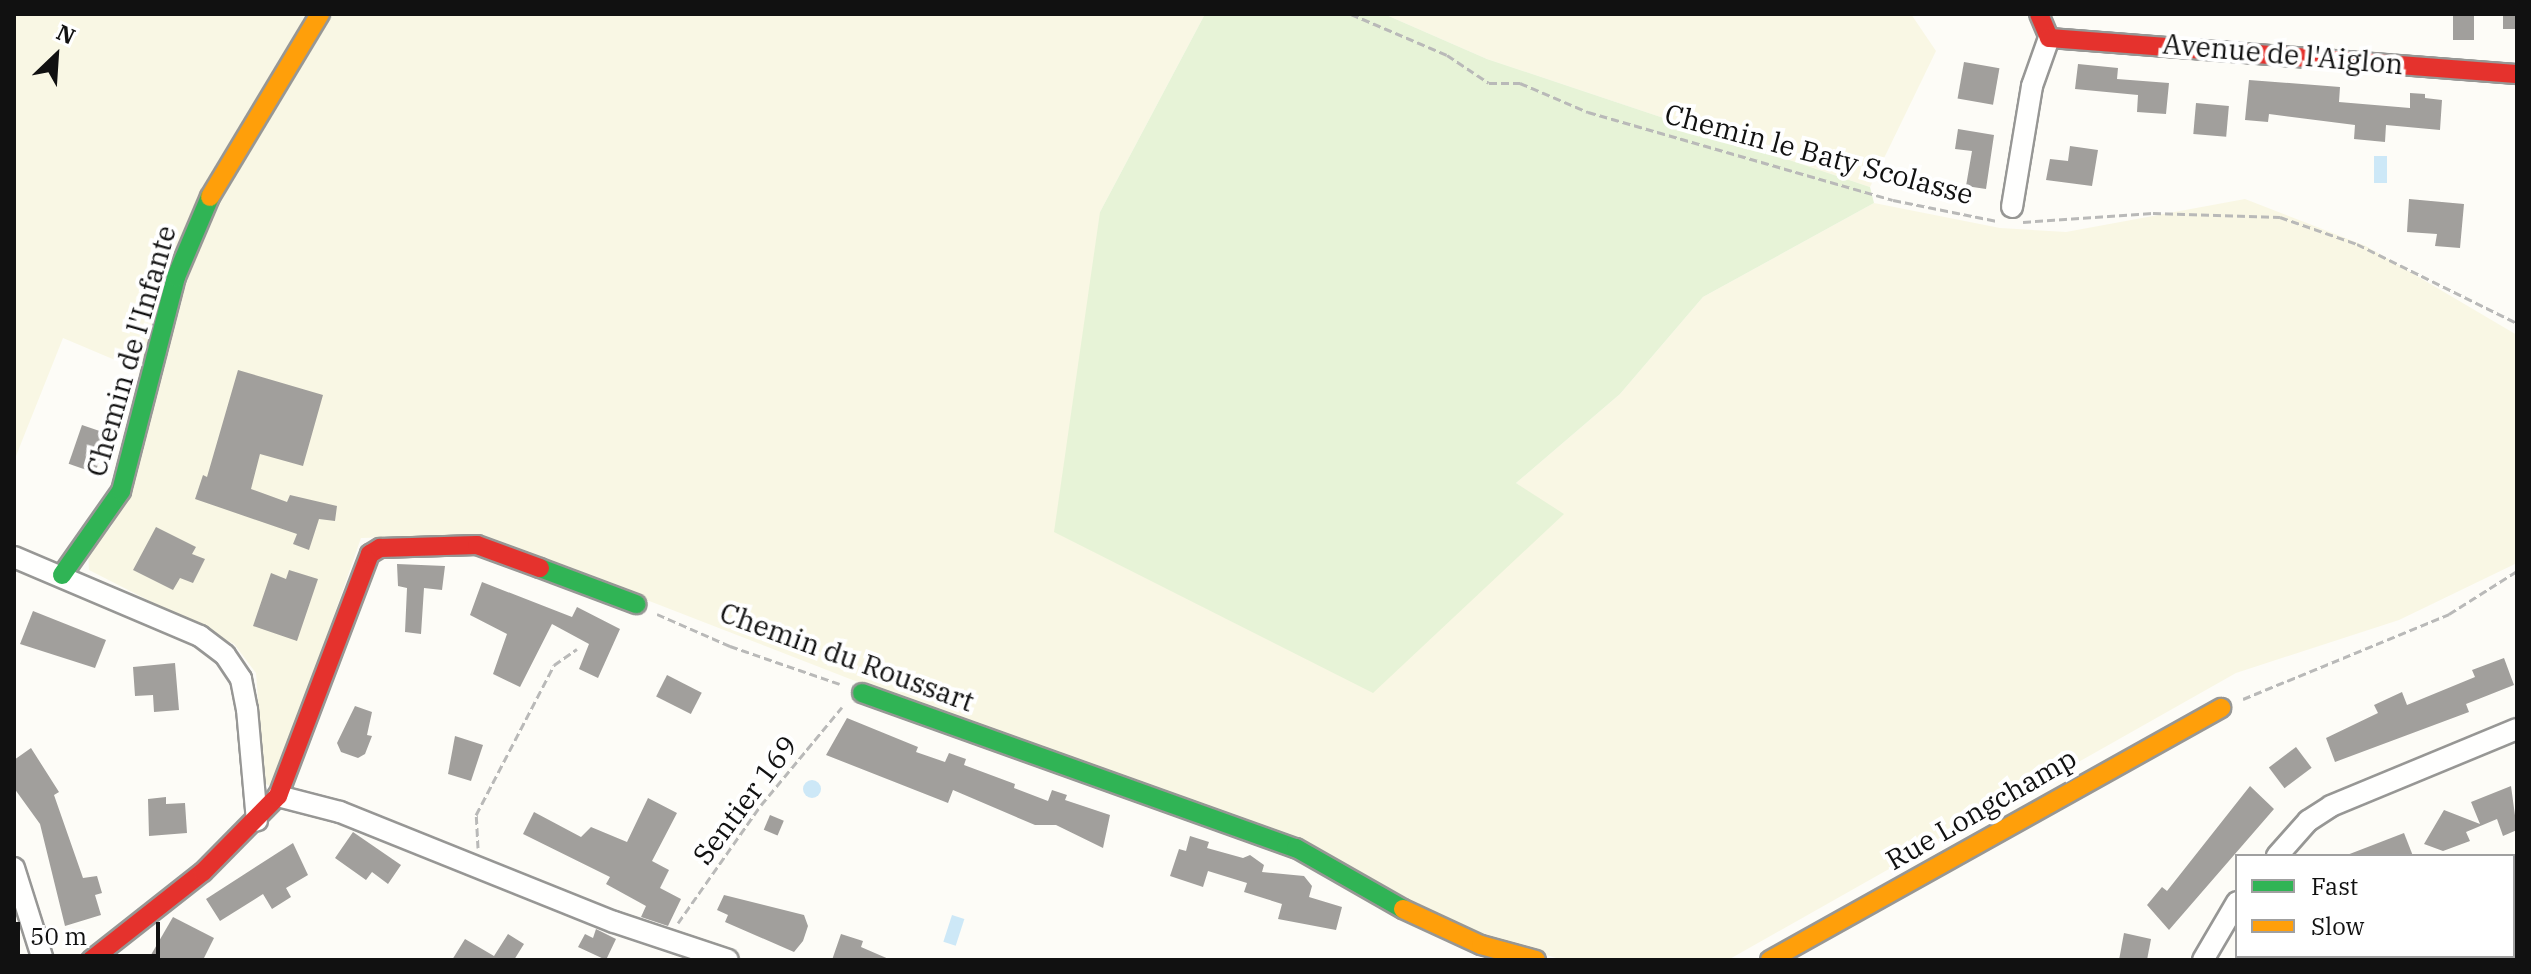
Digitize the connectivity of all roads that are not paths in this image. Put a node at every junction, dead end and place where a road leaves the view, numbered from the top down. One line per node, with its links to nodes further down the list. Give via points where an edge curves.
1 (320, 14): 7 (street, Chemin de l'Infante, via 202,210 176,277 121,491)
2 (2039, 14): 3 (street)
3 (2049, 38): 4 (street, Avenue de l'Aiglon); 5 (street, via 2032,86)
4 (2517, 74)
5 (2010, 212)
6 (14, 557): 7 (street)
7 (62, 575): 13 (street, via 200,636 225,655 241,679 247,709)
8 (636, 604): 12 (street, via 477,545 380,548 364,562)
9 (862, 693): 20 (street, Chemin du Roussart, via 1296,848 1411,914 1481,945)
10 (2221, 708): 21 (street, Rue Longchamp)
11 (2517, 729): 14 (street, via 2331,806 2308,821)
12 (278, 796): 13 (street); 19 (street, via 340,812 517,884)
13 (257, 821): 18 (street, via 203,872)
14 (2279, 854)
15 (14, 868): 17 (street)
16 (2235, 905): 22 (street)
17 (43, 960)
18 (91, 960)
19 (728, 960)
20 (1536, 960)
21 (1770, 960)
22 (2203, 960)

